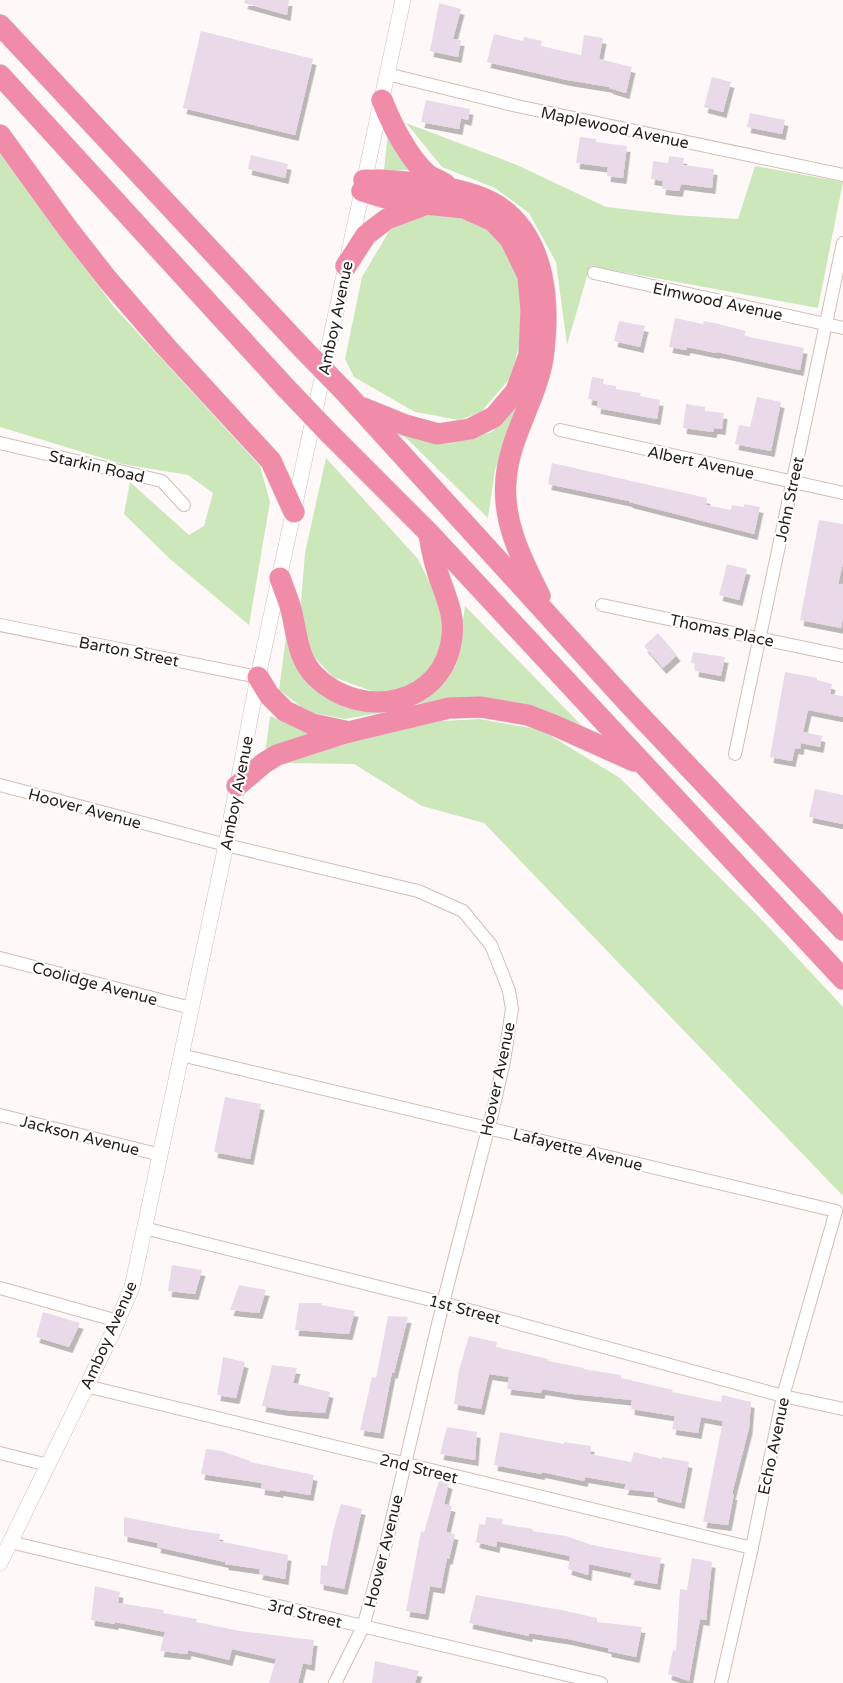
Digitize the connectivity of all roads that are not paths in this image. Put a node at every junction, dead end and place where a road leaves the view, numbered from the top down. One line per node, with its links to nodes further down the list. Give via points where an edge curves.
1 (403, 0): 3 (street, Amboy Avenue)
2 (0, 25): 16 (highway, bridge)
3 (387, 74): 5 (street, Amboy Avenue); 7 (street, Maplewood Avenue, via 517,106)
4 (0, 75): 23 (highway, bridge, via 286,388)
5 (381, 100): 8 (street, Amboy Avenue); 9 (highway, via 397,133 428,175)
6 (0, 135): 22 (highway, via 108,280 271,461)
7 (843, 175)
8 (363, 185): 9 (highway, via 394,180); 10 (highway, via 396,201); 12 (street, Amboy Avenue)
9 (459, 191): 26 (highway, via 501,207 523,230 536,253 544,285 543,359 505,481 516,549)
10 (430, 203): 12 (highway, via 387,219 366,235); 16 (highway, via 464,208 493,221 510,239 528,276 531,311 529,355 520,382 494,417 470,429 438,434 405,425)
11 (843, 243): 14 (street, John Street)
12 (346, 266): 22 (street, Amboy Avenue)
13 (594, 273): 14 (street, Elmwood Avenue)
14 (826, 324): 15 (street, Elmwood Avenue); 19 (street, John Street)
15 (843, 328)
16 (350, 398): 26 (highway)
17 (560, 430): 19 (street, Albert Avenue)
18 (0, 443): 21 (street, Starkin Road, via 162,481)
19 (793, 482): 20 (street, Albert Avenue); 28 (street, John Street)
20 (843, 493)
21 (184, 505)
22 (294, 512): 24 (street, Amboy Avenue)
23 (429, 533): 24 (highway, via 450,607 453,634 445,664 431,683 402,699 375,702 343,696 314,675 297,647); 33 (highway)
24 (280, 578): 30 (street, Amboy Avenue)
25 (602, 605): 28 (street, Thomas Place)
26 (550, 618): 37 (highway)
27 (0, 625): 30 (street, Barton Street)
28 (759, 638): 29 (street, Thomas Place); 32 (street, John Street)
29 (843, 656)
30 (258, 677): 31 (highway, via 285,711 312,724); 35 (street, Amboy Avenue)
31 (350, 732): 33 (highway, via 449,708 481,707 556,726); 35 (highway, via 277,755)
32 (735, 754)
33 (643, 765): 39 (highway)
34 (0, 785): 36 (street, Hoover Avenue)
35 (237, 786): 36 (street, Amboy Avenue)
36 (226, 845): 40 (street, Amboy Avenue); 43 (street, Hoover Avenue, via 418,891 463,911 491,945 512,1009)
37 (843, 930)
38 (0, 957): 40 (street, Coolidge Avenue)
39 (843, 979)
40 (190, 1008): 41 (street, Amboy Avenue)
41 (181, 1055): 43 (street, Lafayette Avenue); 44 (street, Amboy Avenue)
42 (0, 1115): 44 (street, Jackson Avenue)
43 (488, 1127): 45 (street, Lafayette Avenue); 48 (street, Hoover Avenue)
44 (161, 1155): 46 (street, Amboy Avenue)
45 (836, 1211): 51 (street, Echo Avenue)
46 (144, 1228): 48 (street, 1st Street); 49 (street, Amboy Avenue, via 132,1287)
47 (0, 1288): 49 (street)
48 (443, 1303): 51 (street, 1st Street); 55 (street, Hoover Avenue)
49 (118, 1321): 50 (street, Amboy Avenue)
50 (86, 1386): 54 (street, Amboy Avenue); 55 (street, 2nd Street)
51 (783, 1396): 52 (street, 1st Street); 57 (street, Echo Avenue)
52 (843, 1409)
53 (0, 1453): 54 (street)
54 (48, 1465): 56 (street, Amboy Avenue)
55 (404, 1465): 57 (street, 2nd Street); 59 (street, Hoover Avenue)
56 (10, 1542): 58 (street, Amboy Avenue); 59 (street, 3rd Street)
57 (752, 1548): 62 (street, Echo Avenue)
58 (0, 1563)
59 (363, 1628): 60 (street, Hoover Avenue); 61 (street, 3rd Street)
60 (335, 1683)
61 (601, 1683)
62 (721, 1683)

